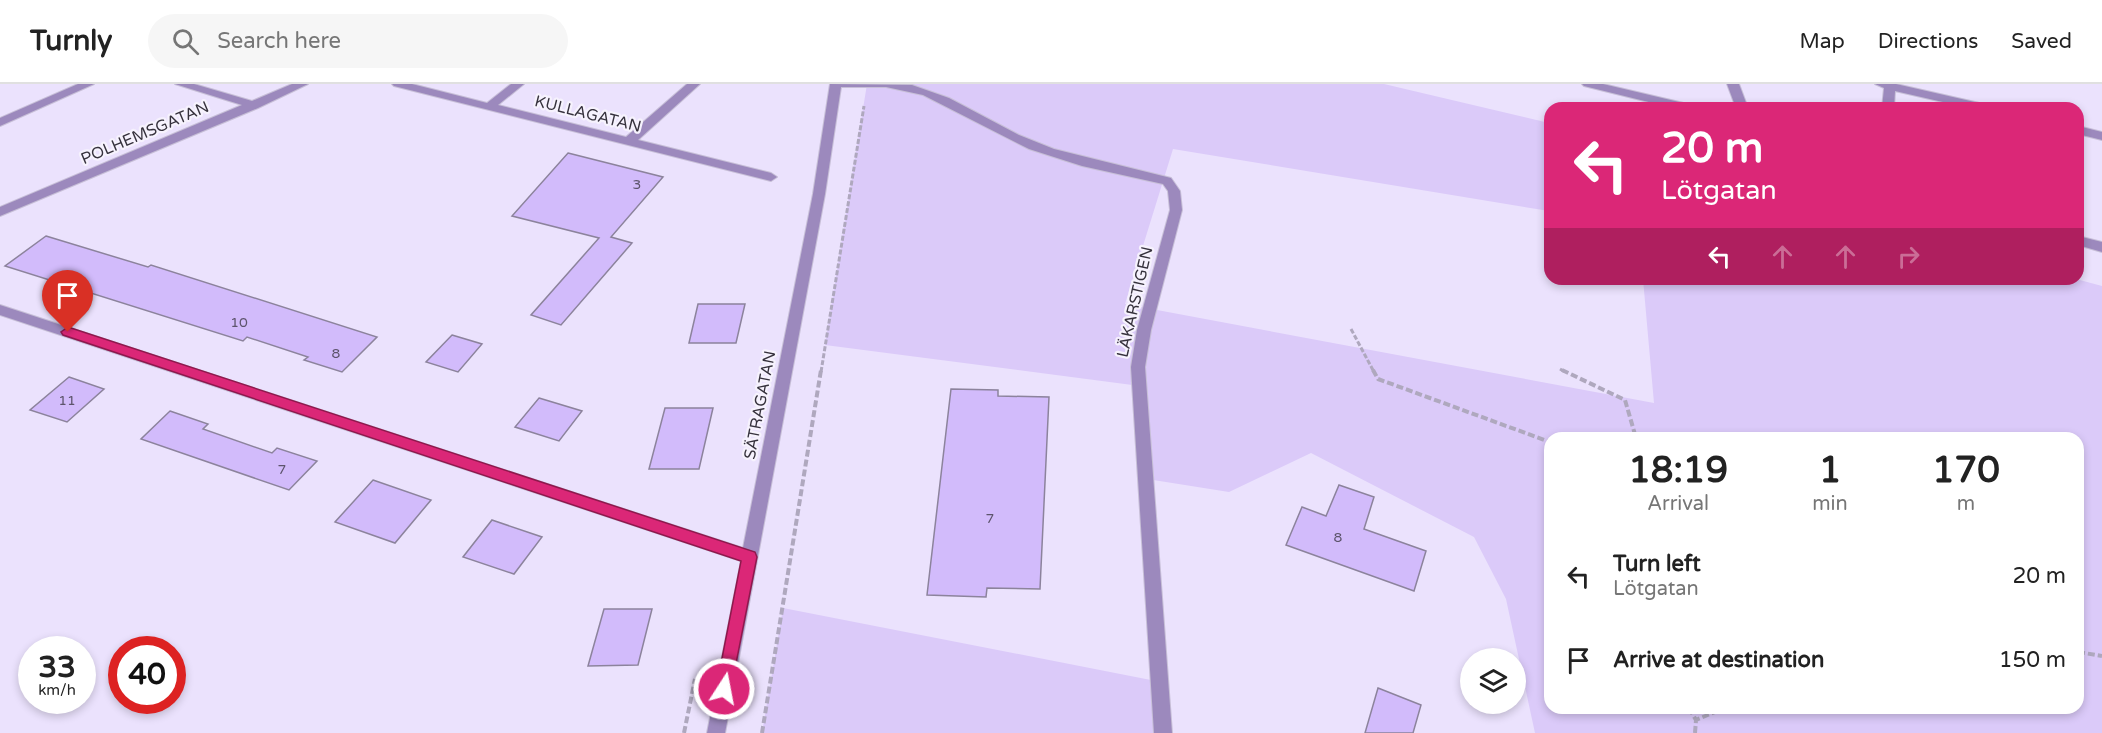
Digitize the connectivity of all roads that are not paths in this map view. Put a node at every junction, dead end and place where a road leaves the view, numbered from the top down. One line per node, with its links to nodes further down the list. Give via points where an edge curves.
1 (88, 84): 19 (street)
2 (181, 84): 17 (street)
3 (302, 84): 17 (street, POLHEMSGATAN)
4 (398, 84): 18 (street, KULLAGATAN)
5 (518, 84): 18 (street)
6 (694, 84): 22 (street)
7 (836, 84): 8 (street, LÄKARSTIGEN); 28 (street, SÄTRAGATAN, via 819,194)
8 (867, 84): 9 (street, LÄKARSTIGEN)
9 (886, 84): 30 (street, LÄKARSTIGEN, via 939,95 1031,146 1167,181 1174,191 1176,210 1138,367)
10 (1588, 84): 13 (street)
11 (1733, 84): 14 (street)
12 (1885, 85): 15 (street); 16 (street)
13 (1663, 102)
14 (1740, 102)
15 (1887, 102)
16 (1958, 102)
17 (254, 105): 24 (street, POLHEMSGATAN)
18 (490, 106): 22 (street, KULLAGATAN)
19 (0, 122)
20 (2084, 132): 21 (street)
21 (2102, 136)
22 (629, 141): 23 (street, KULLAGATAN)
23 (771, 177)
24 (0, 212)
25 (2084, 243): 26 (street)
26 (2102, 248)
27 (0, 310): 28 (street)
28 (749, 557): 29 (street, SÄTRAGATAN)
29 (716, 733)
30 (1164, 733)

